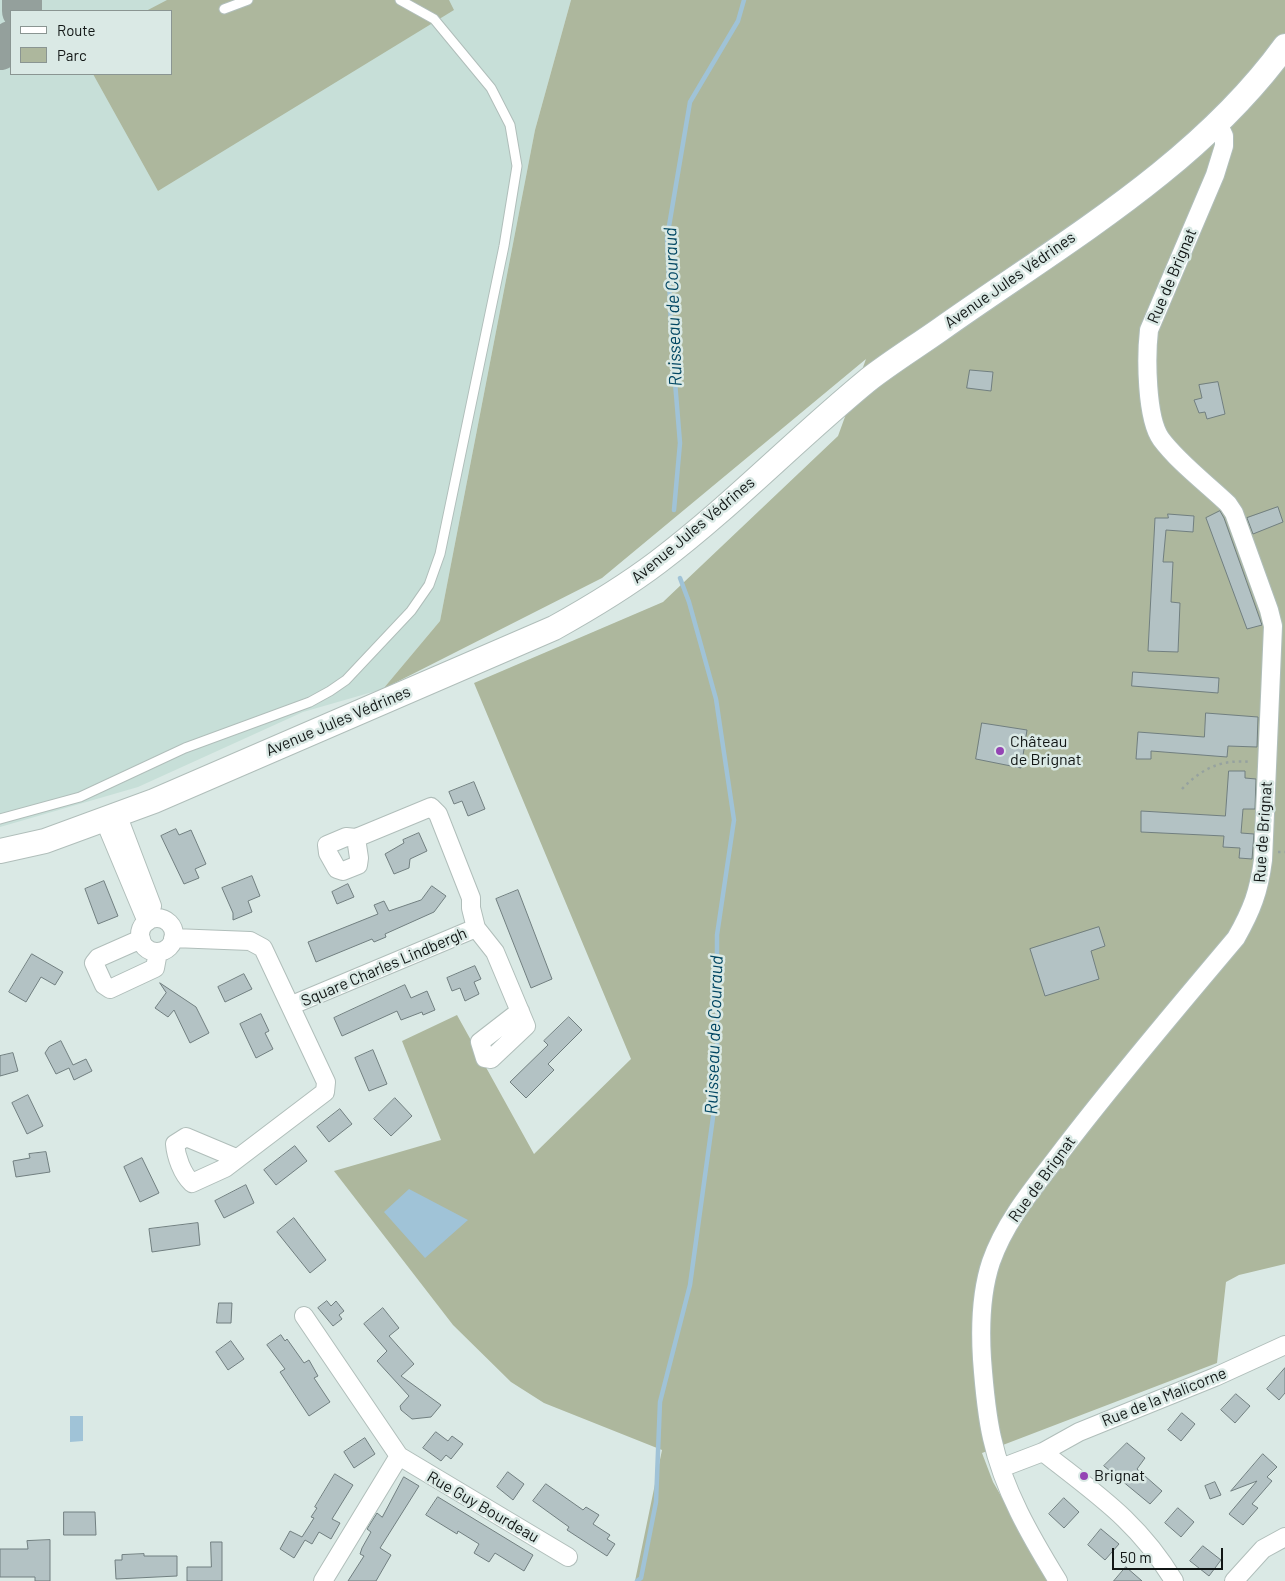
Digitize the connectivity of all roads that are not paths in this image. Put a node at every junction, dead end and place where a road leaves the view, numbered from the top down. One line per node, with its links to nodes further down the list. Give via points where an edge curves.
1 (248, 0): 3 (lane)
2 (400, 0): 7 (lane, via 434,19 490,88 510,125 517,166 504,246 440,554 429,585 411,611 346,680 310,702 185,748 80,797)
3 (224, 8)
4 (1285, 46): 5 (main road, Avenue Jules Védrines)
5 (1218, 123): 6 (main road, Avenue Jules Védrines, via 1153,180 870,379 692,534 652,567 598,604 554,628 477,662); 22 (street, Rue de Brignat, via 1224,136 1222,154 1149,330 1146,353 1153,423 1160,438 1234,513 1273,626 1259,891 1236,938 1111,1087 1027,1196 1002,1236 990,1263 980,1334 984,1396)
6 (110, 817): 9 (main road, Avenue Jules Védrines, via 45,841); 10 (street)
7 (0, 819)
8 (356, 838): 11 (street, Square Charles Lindbergh, via 431,808 438,814 471,898)
9 (0, 851)
10 (152, 920): 12 (street, via 169,924); 13 (street, via 142,928)
11 (476, 928): 15 (street, Square Charles Lindbergh); 16 (street, Square Charles Lindbergh, via 495,952)
12 (174, 938): 14 (street, via 168,948); 15 (street, via 250,940 263,948)
13 (141, 939): 14 (street, via 147,948); 14 (street, via 94,962 104,985 110,989 155,968)
14 (158, 952)
15 (292, 1005): 17 (street, via 326,1082 325,1092)
16 (520, 1011)
17 (236, 1158)
18 (304, 1316): 21 (street, Rue Guy Bourdeau)
19 (1285, 1345): 20 (street, Rue de la Malicorne, via 1079,1432)
20 (1043, 1452): 22 (street, Rue de la Malicorne); 27 (street, via 1130,1522 1160,1557)
21 (398, 1456): 24 (street, Rue Guy Bourdeau); 25 (street)
22 (1001, 1468): 26 (street, Rue de Brignat, via 1026,1526)
23 (1285, 1537): 28 (street, via 1263,1549)
24 (568, 1557)
25 (322, 1581)
26 (1058, 1581)
27 (1174, 1581)
28 (1234, 1581)

